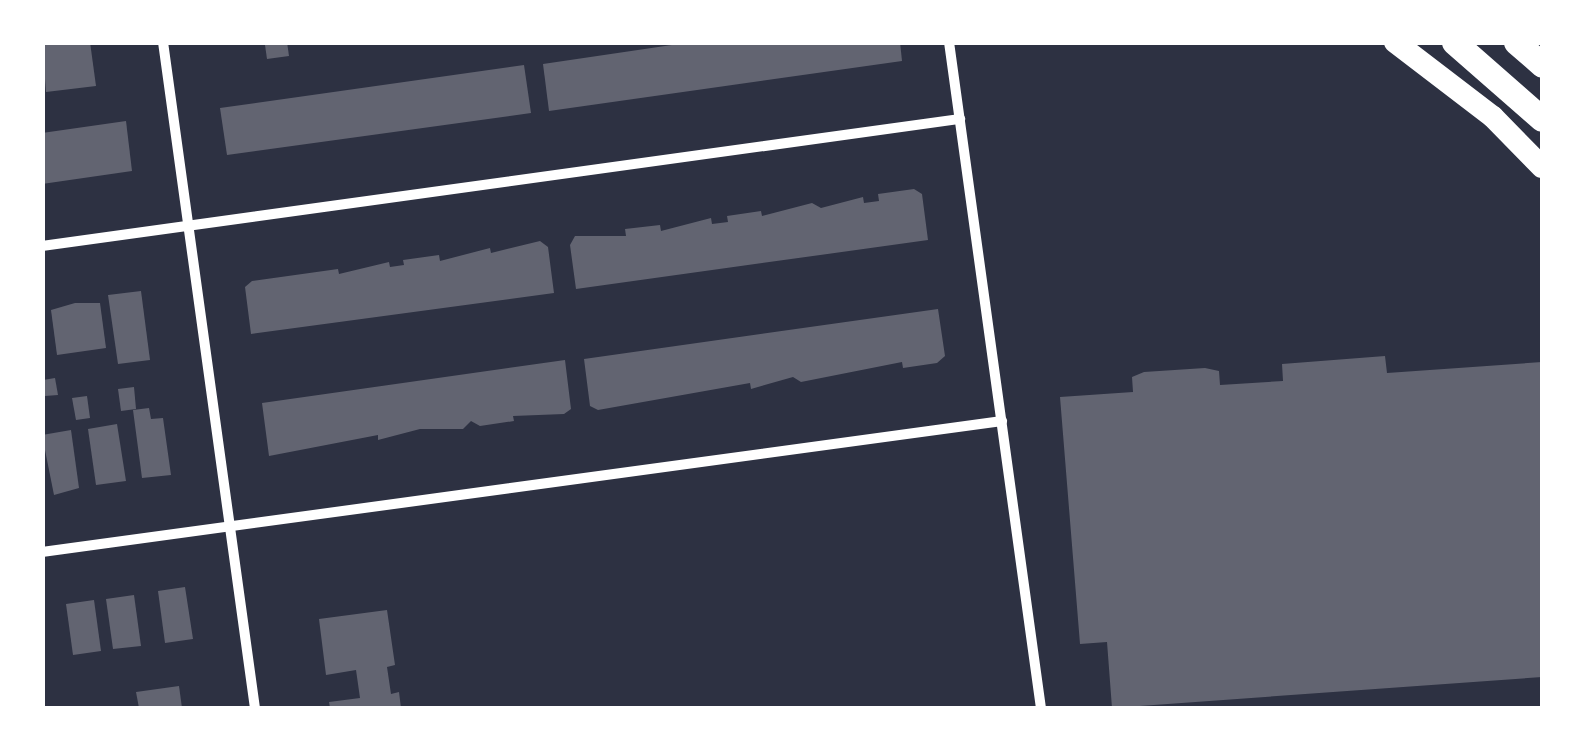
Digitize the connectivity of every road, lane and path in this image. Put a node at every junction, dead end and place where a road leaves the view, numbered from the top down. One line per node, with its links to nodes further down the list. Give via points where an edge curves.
1 (164, 42): 10 (street)
2 (950, 42): 7 (street)
3 (1394, 42): 9 (main road, via 1493,118)
4 (1454, 42): 8 (highway)
5 (1516, 42): 6 (highway)
6 (1542, 65)
7 (960, 119): 10 (street); 12 (street)
8 (1542, 119)
9 (1542, 166)
10 (189, 226): 11 (street); 13 (street)
11 (42, 246)
12 (1002, 421): 13 (street); 16 (street)
13 (231, 526): 14 (street); 15 (street)
14 (42, 552)
15 (255, 708)
16 (1041, 708)

